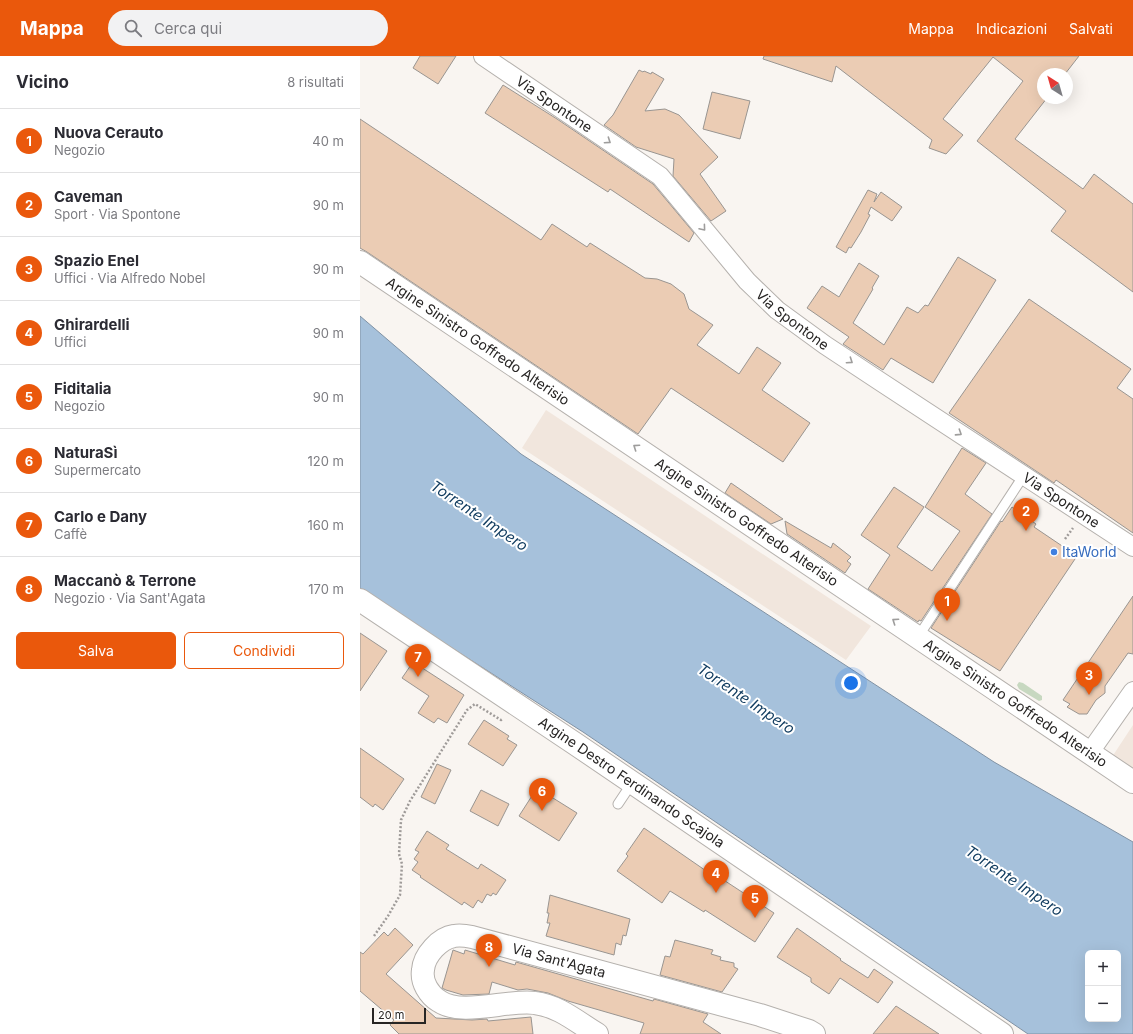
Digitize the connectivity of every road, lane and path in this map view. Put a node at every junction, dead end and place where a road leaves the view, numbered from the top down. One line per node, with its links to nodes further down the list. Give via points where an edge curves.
1 (483, 56): 3 (street, Via Spontone, one-way to 3, via 660,176 748,282 777,310 825,345)
2 (360, 262): 6 (main road, Argine Sinistro Goffredo Alterisio, one-way to 2)
3 (1024, 475): 4 (street, Via Spontone); 6 (lane)
4 (1133, 547)
5 (360, 600): 8 (main road, Argine Destro Ferdinando Scajola)
6 (918, 637): 9 (main road, Argine Sinistro Goffredo Alterisio)
7 (1133, 691): 9 (street)
8 (512, 702): 11 (main road, Argine Destro Ferdinando Scajola); 13 (path, via 500,720 475,704 467,710 410,801 401,820 400,895)
9 (1090, 752): 10 (main road, Argine Sinistro Goffredo Alterisio)
10 (1133, 782)
11 (632, 783): 12 (lane); 16 (main road, Argine Destro Ferdinando Scajola)
12 (618, 804)
13 (374, 936)
14 (598, 1034): 15 (main road, Via Sant'Agata, via 545,1005 522,1003 462,1008 444,1004 426,987 424,964 432,950 446,938 472,937 760,1015)
15 (814, 1034)
16 (1002, 1034)

